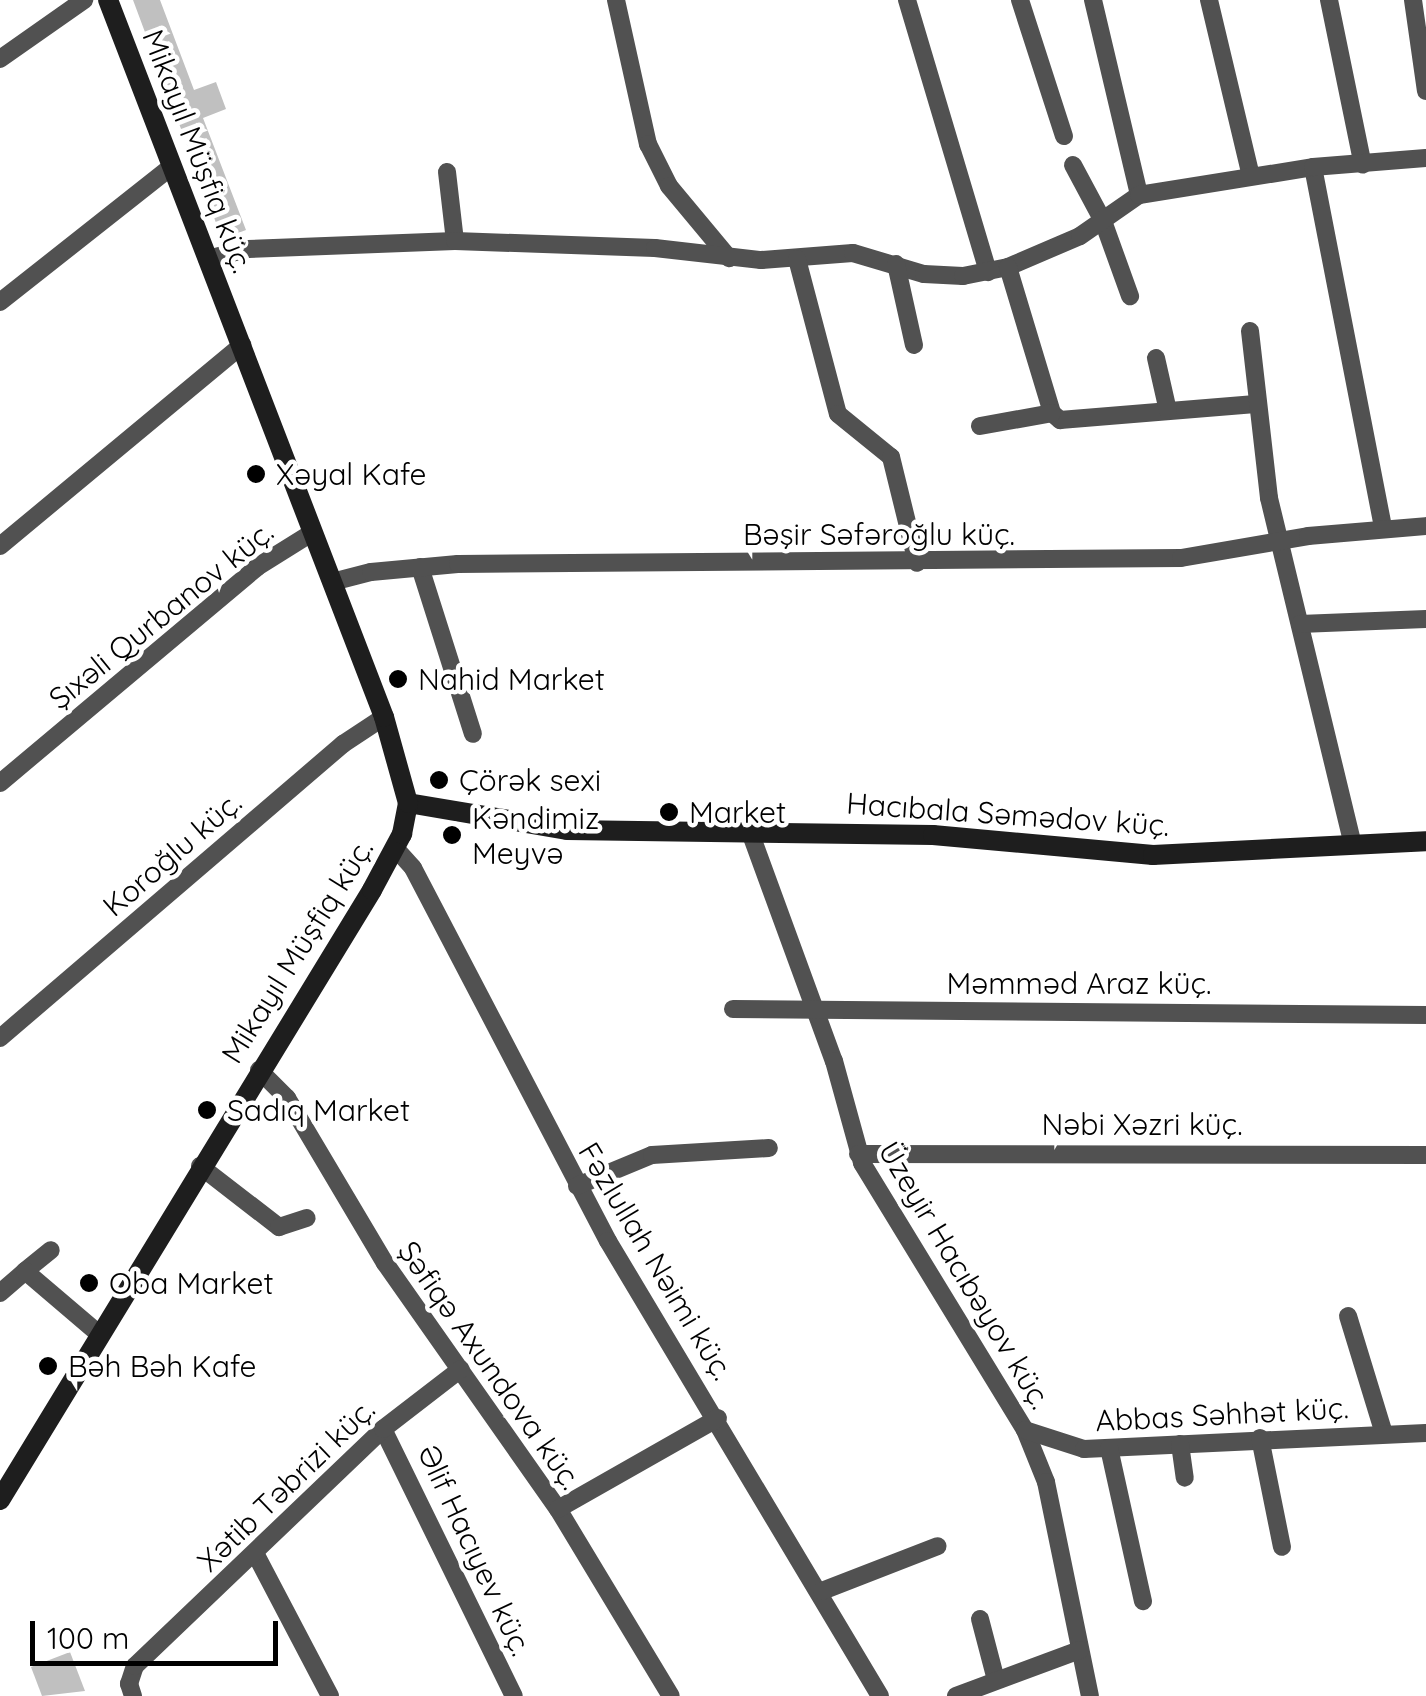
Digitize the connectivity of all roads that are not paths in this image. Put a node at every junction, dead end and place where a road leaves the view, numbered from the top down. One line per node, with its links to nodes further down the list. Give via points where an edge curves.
1 (84, 0): 10 (street)
2 (108, 0): 16 (main road, Mikayıl Müşfiq küç.)
3 (616, 0): 23 (street, via 648,144 669,186)
4 (908, 0): 28 (street)
5 (1020, 0): 12 (street)
6 (1092, 0): 20 (street)
7 (1209, 0): 19 (street)
8 (1328, 0): 15 (street)
9 (1414, 0): 11 (street)
10 (0, 59)
11 (1425, 80)
12 (1064, 136)
13 (1426, 158): 15 (street)
14 (1073, 165): 21 (street)
15 (1363, 165): 17 (street)
16 (171, 167): 24 (main road, Mikayıl Müşfiq küç.); 30 (street)
17 (1313, 168): 19 (street); 39 (street)
18 (447, 172): 22 (street)
19 (1251, 176): 20 (street)
20 (1140, 195): 21 (street)
21 (1103, 221): 27 (street); 29 (street)
22 (455, 241): 23 (street, via 655,248); 24 (street, via 248,250)
23 (729, 258): 25 (street)
24 (207, 259): 32 (main road, Mikayıl Müşfiq küç.)
25 (797, 260): 26 (street, via 853,254); 44 (street, via 838,414 891,456)
26 (896, 264): 28 (street, via 924,274); 33 (street)
27 (1008, 266): 28 (street); 37 (street)
28 (988, 272)
29 (1130, 296)
30 (0, 302)
31 (1250, 331): 35 (street)
32 (242, 345): 41 (main road, Mikayıl Müşfiq küç.); 43 (street)
33 (914, 345)
34 (1156, 358): 36 (street)
35 (1256, 404): 36 (street); 42 (street)
36 (1168, 411): 37 (street, via 1070,422)
37 (1052, 413): 38 (street)
38 (980, 426)
39 (1383, 526): 40 (street, Bəşir Səfəroğlu küç.); 42 (street, Bəşir Səfəroğlu küç.)
40 (1426, 526)
41 (313, 532): 46 (main road, Mikayıl Müşfiq küç.); 51 (street, Şıxəli Qurbanov küç., via 257,566)
42 (1280, 544): 44 (street, Bəşir Səfəroğlu küç., via 1182,558); 48 (street)
43 (0, 546)
44 (917, 563): 45 (street, Bəşir Səfəroğlu küç.)
45 (420, 567): 46 (street, Bəşir Səfəroğlu küç.); 50 (street)
46 (332, 582): 49 (main road, Mikayıl Müşfiq küç.)
47 (1426, 619): 48 (street)
48 (1300, 624): 55 (street)
49 (384, 717): 52 (main road, Mikayıl Müşfiq küç.); 60 (street, Koroğlu küç., via 343,744)
50 (473, 734)
51 (0, 783)
52 (408, 803): 53 (main road, Hacıbala Səmədov küç., via 567,830); 56 (main road, Mikayıl Müşfiq küç.)
53 (750, 832): 55 (main road, Hacıbala Səmədov küç., via 1000,838 1153,855); 58 (street, Üzeyir Hacıbəyov küç.)
54 (1426, 841): 55 (main road, Hacıbala Səmədov küç.)
55 (1352, 842)
56 (396, 849): 61 (main road, Mikayıl Müşfiq küç.); 66 (street, Fəzlullah Nəimi küç., via 413,868)
57 (732, 1008): 58 (street, Məmməd Araz küç.)
58 (816, 1010): 59 (street, Məmməd Araz küç.); 63 (street, Üzeyir Hacıbəyov küç.)
59 (1426, 1015)
60 (0, 1038)
61 (259, 1070): 65 (main road, Mikayıl Müşfiq küç.); 73 (street, Şəfiqə Axundova küç., via 288,1098 385,1263)
62 (769, 1148): 66 (street, via 652,1155)
63 (858, 1154): 64 (street, Nəbi Xəzri küç.); 76 (street, Üzeyir Hacıbəyov küç.)
64 (1426, 1155)
65 (200, 1166): 67 (street, via 278,1227); 72 (main road, Mikayıl Müşfiq küç.)
66 (577, 1186): 74 (street, Fəzlullah Nəimi küç.)
67 (308, 1218)
68 (51, 1250): 69 (street)
69 (25, 1270): 70 (street); 72 (street)
70 (0, 1293)
71 (1348, 1316): 78 (street)
72 (99, 1334): 83 (main road, Mikayıl Müşfiq küç.)
73 (461, 1369): 75 (street, Xətib Təbrizi küç.); 84 (street, Şəfiqə Axundova küç.)
74 (718, 1418): 84 (street); 88 (street, Fəzlullah Nəimi küç.)
75 (383, 1429): 87 (street, Xətib Təbrizi küç.); 95 (street, Əlif Hacıyev küç.)
76 (1025, 1430): 81 (street, Abbas Səhhət küç., via 1057,1444); 91 (street, Üzeyir Hacıbəyov küç., via 1056,1523)
77 (1426, 1433): 78 (street, Abbas Səhhət küç.)
78 (1384, 1434): 79 (street, Abbas Səhhət küç.)
79 (1260, 1438): 80 (street, Abbas Səhhət küç.); 86 (street)
80 (1180, 1444): 81 (street, Abbas Səhhət küç.); 82 (street)
81 (1110, 1448): 89 (street)
82 (1185, 1478)
83 (0, 1500)
84 (558, 1509): 96 (street, Şəfiqə Axundova küç.)
85 (938, 1546): 88 (street)
86 (1282, 1546)
87 (256, 1555): 93 (street, Xətib Təbrizi küç., via 135,1666); 94 (street)
88 (822, 1590): 97 (street, Fəzlullah Nəimi küç.)
89 (1142, 1601)
90 (980, 1620): 92 (street)
91 (1080, 1650): 92 (street); 99 (street, Üzeyir Hacıbəyov küç.)
92 (996, 1680): 98 (street)
93 (133, 1696)
94 (330, 1696)
95 (514, 1696)
96 (671, 1696)
97 (880, 1696)
98 (956, 1696)
99 (1090, 1696)

